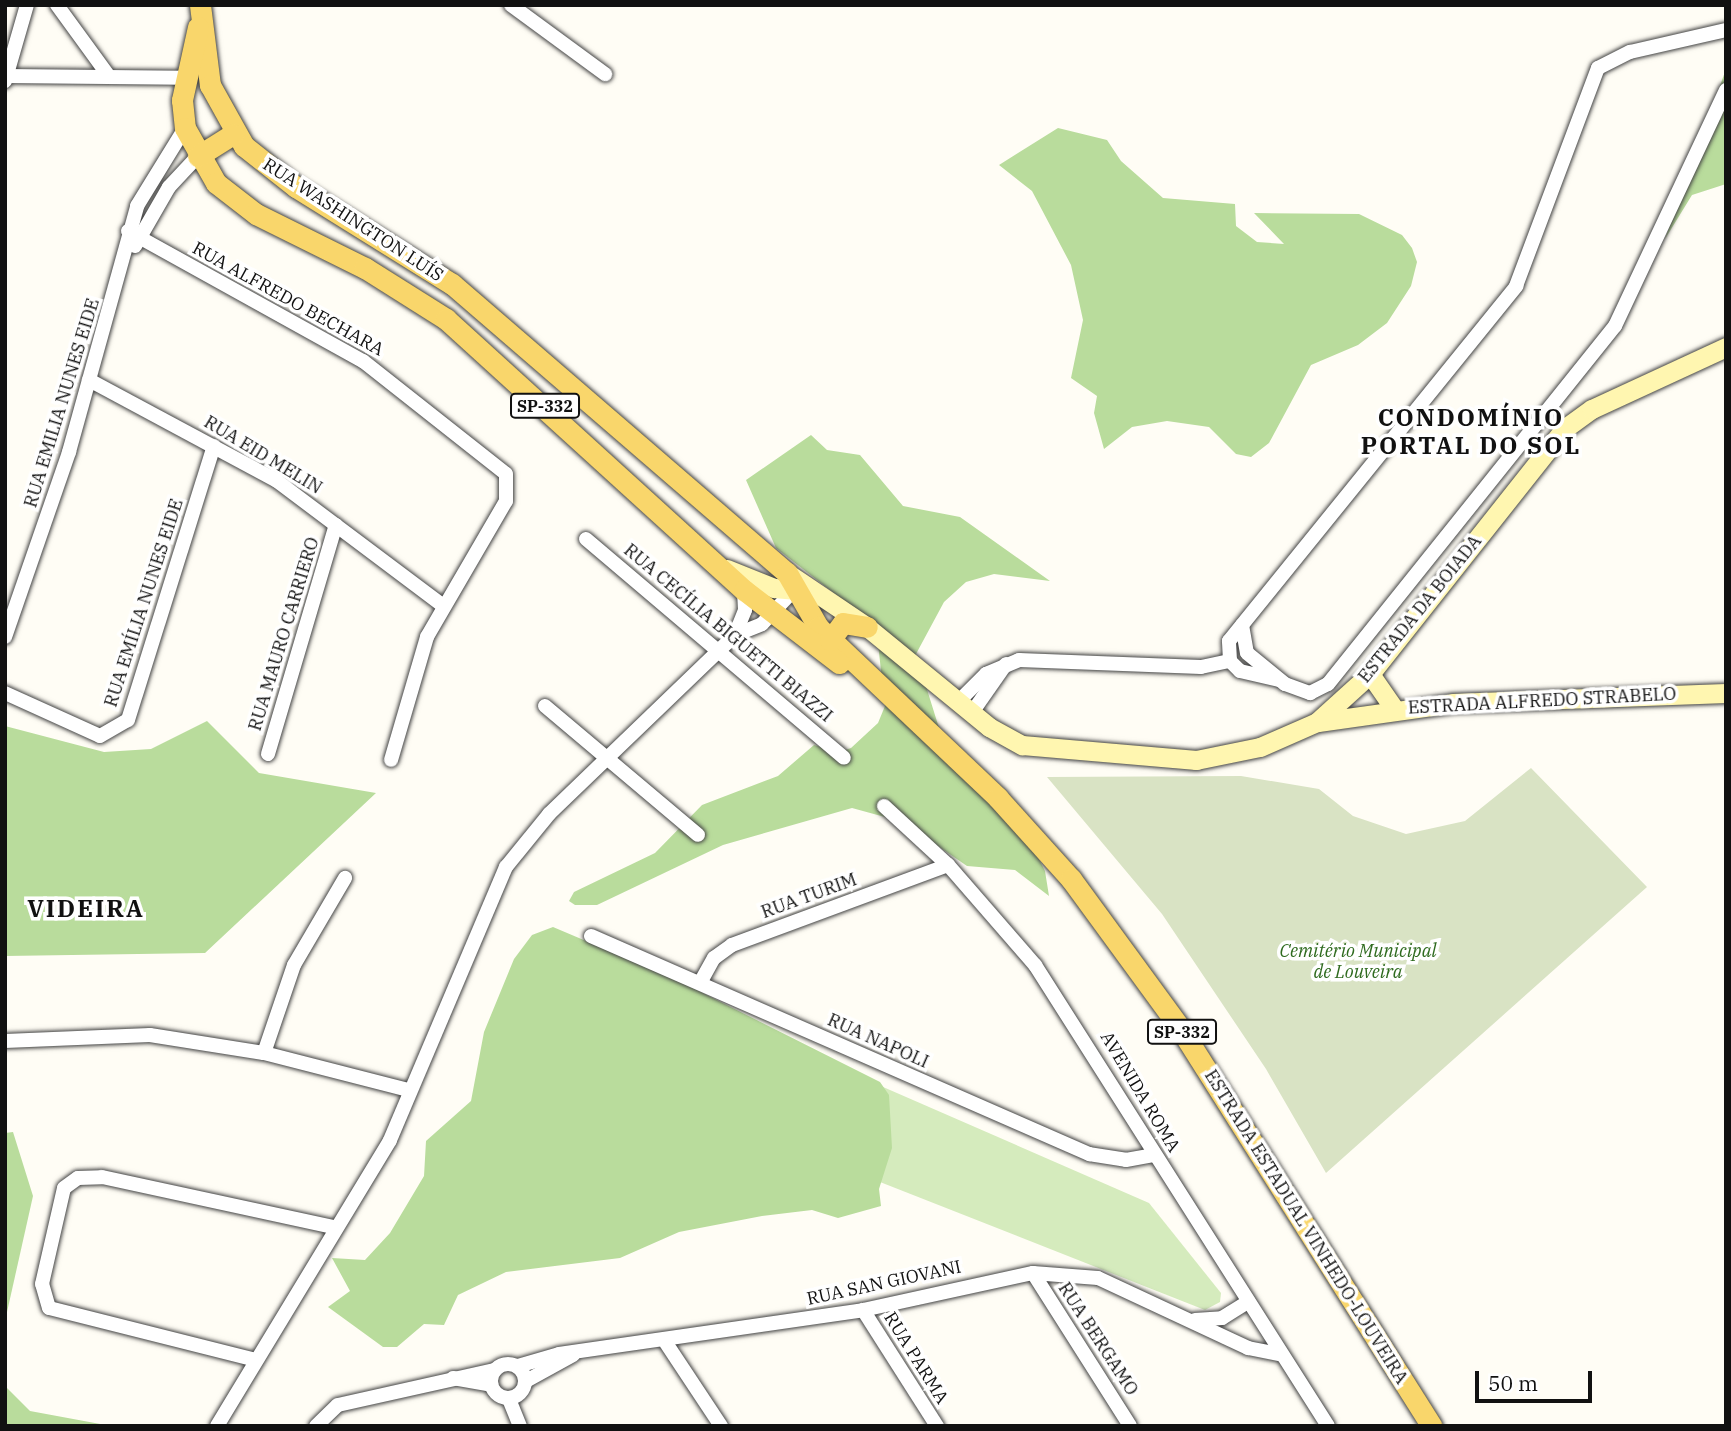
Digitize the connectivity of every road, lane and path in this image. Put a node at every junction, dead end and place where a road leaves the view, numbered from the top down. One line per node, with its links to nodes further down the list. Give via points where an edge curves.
1 (27, 5): 8 (street)
2 (57, 5): 7 (street)
3 (511, 5): 6 (street)
4 (200, 13): 9 (main road, SP-332); 11 (main road, RUA WASHINGTON LUÍS / SP-332)
5 (1726, 30): 28 (street, via 1630,52 1598,68 1516,286)
6 (606, 74)
7 (108, 75): 8 (street); 9 (street)
8 (6, 78)
9 (183, 78): 12 (main road, SP-332)
10 (1726, 90): 36 (street, via 1615,326 1328,684 1310,693)
11 (221, 115): 12 (main road); 13 (main road, RUA WASHINGTON LUÍS / SP-332)
12 (185, 128): 14 (main road, SP-332); 15 (street, RUA EMILIA NUNES EIDE, via 152,176)
13 (233, 134): 14 (main road); 19 (main road, RUA WASHINGTON LUÍS / SP-332, via 296,187 452,284)
14 (198, 156): 15 (street, RUA EMILIA NUNES EIDE); 21 (main road, SP-332, via 216,183 256,214 365,268 446,319)
15 (134, 235): 17 (street, RUA EMILIA NUNES EIDE); 26 (street, RUA ALFREDO BECHARA, via 363,361 506,474 506,502)
16 (1726, 347): 35 (main road, ESTRADA DA BOIADA, via 1592,409 1564,429)
17 (89, 380): 18 (street, RUA EID MELIN); 31 (street, RUA EMILIA NUNES EIDE)
18 (214, 446): 20 (street, RUA EID MELIN); 38 (street, RUA EMÍLIA NUNES EIDE, via 128,720 100,736)
19 (708, 506): 21 (main road); 24 (main road, RUA WASHINGTON LUÍS / SP-332)
20 (337, 525): 26 (street, RUA EID MELIN); 44 (street, RUA MAURO CARRIERO)
21 (685, 535): 23 (main road, SP-332)
22 (586, 539): 33 (street, RUA CECÍLIA BIGUETTI BIAZZI)
23 (723, 567): 24 (main road); 25 (main road, SP-332)
24 (790, 582): 27 (street); 29 (main road, ESTRADA DA BOIADA, via 817,592); 32 (main road, SP-332)
25 (744, 590): 27 (main road, SP-332); 30 (street, via 745,610)
26 (441, 604): 46 (street, RUA ALFREDO BECHARA)
27 (772, 613): 30 (street); 37 (main road, SP-332)
28 (1241, 625): 34 (street, via 1229,641); 36 (street, via 1247,653)
29 (867, 627): 32 (main road, via 843,623); 41 (main road, ESTRADA DA BOIADA)
30 (735, 635): 33 (street)
31 (5, 637)
32 (830, 640): 37 (main road, SP-332)
33 (721, 650): 45 (street, RUA CECÍLIA BIGUETTI BIAZZI); 47 (street)
34 (1230, 661): 36 (street, via 1246,674); 41 (street, via 1201,667 1040,659 1006,663)
35 (1370, 674): 42 (main road); 43 (main road, ESTRADA DA BOIADA)
36 (1279, 680)
37 (874, 685): 80 (main road, ESTRADA ESTADUAL VINHEDO-LOUVEIRA / SP-332, via 998,798 1113,933)
38 (5, 693)
39 (1726, 693): 42 (main road, ESTRADA ALFREDO STRABELO, via 1576,695)
40 (545, 706): 47 (street)
41 (965, 708): 43 (main road, ESTRADA DA BOIADA, via 1035,749 1196,760 1260,747)
42 (1395, 709): 43 (main road, ESTRADA ALFREDO STRABELO)
43 (1317, 722)
44 (268, 754)
45 (844, 758)
46 (391, 760)
47 (610, 761): 49 (street); 56 (street, via 531,832 506,867)
48 (884, 806): 50 (street, AVENIDA ROMA)
49 (698, 835)
50 (948, 865): 53 (street, RUA TURIM, via 732,945 714,958); 57 (street, AVENIDA ROMA, via 1035,965)
51 (345, 878): 55 (street, via 294,965)
52 (591, 936): 53 (street, RUA NAPOLI)
53 (699, 984): 57 (street, RUA NAPOLI, via 1090,1154 1126,1160)
54 (5, 1041): 55 (street, via 150,1035)
55 (264, 1053): 56 (street)
56 (408, 1090): 58 (street, via 386,1146)
57 (1154, 1155): 60 (street, AVENIDA ROMA)
58 (333, 1227): 66 (street); 66 (street, via 102,1177 78,1178 59,1198 42,1284 44,1303 57,1312)
59 (1033, 1273): 61 (street, RUA SAN GIOVANI); 62 (street, RUA SAN GIOVANI, via 1098,1278); 78 (street, RUA BERGAMO)
60 (1248, 1302): 62 (street, via 1222,1318); 64 (street, AVENIDA ROMA)
61 (863, 1310): 63 (street, RUA SAN GIOVANI); 77 (street, RUA PARMA)
62 (1195, 1320): 64 (street, RUA SAN GIOVANI, via 1248,1348)
63 (666, 1343): 65 (street, RUA SAN GIOVANI); 76 (street)
64 (1280, 1354): 79 (street, AVENIDA ROMA)
65 (573, 1355): 67 (street, RUA SAN GIOVANI); 70 (street, RUA SAN GIOVANI)
66 (252, 1359): 74 (street)
67 (518, 1366): 68 (street, RUA SAN GIOVANI); 70 (street)
68 (495, 1370): 69 (street); 71 (street)
69 (453, 1378): 71 (street); 75 (street, via 338,1405)
70 (526, 1381): 72 (street, RUA SAN GIOVANI)
71 (491, 1385): 72 (street)
72 (509, 1399): 73 (street)
73 (517, 1424)
74 (217, 1426)
75 (317, 1426)
76 (721, 1426)
77 (937, 1426)
78 (1130, 1426)
79 (1328, 1426)
80 (1432, 1426)

